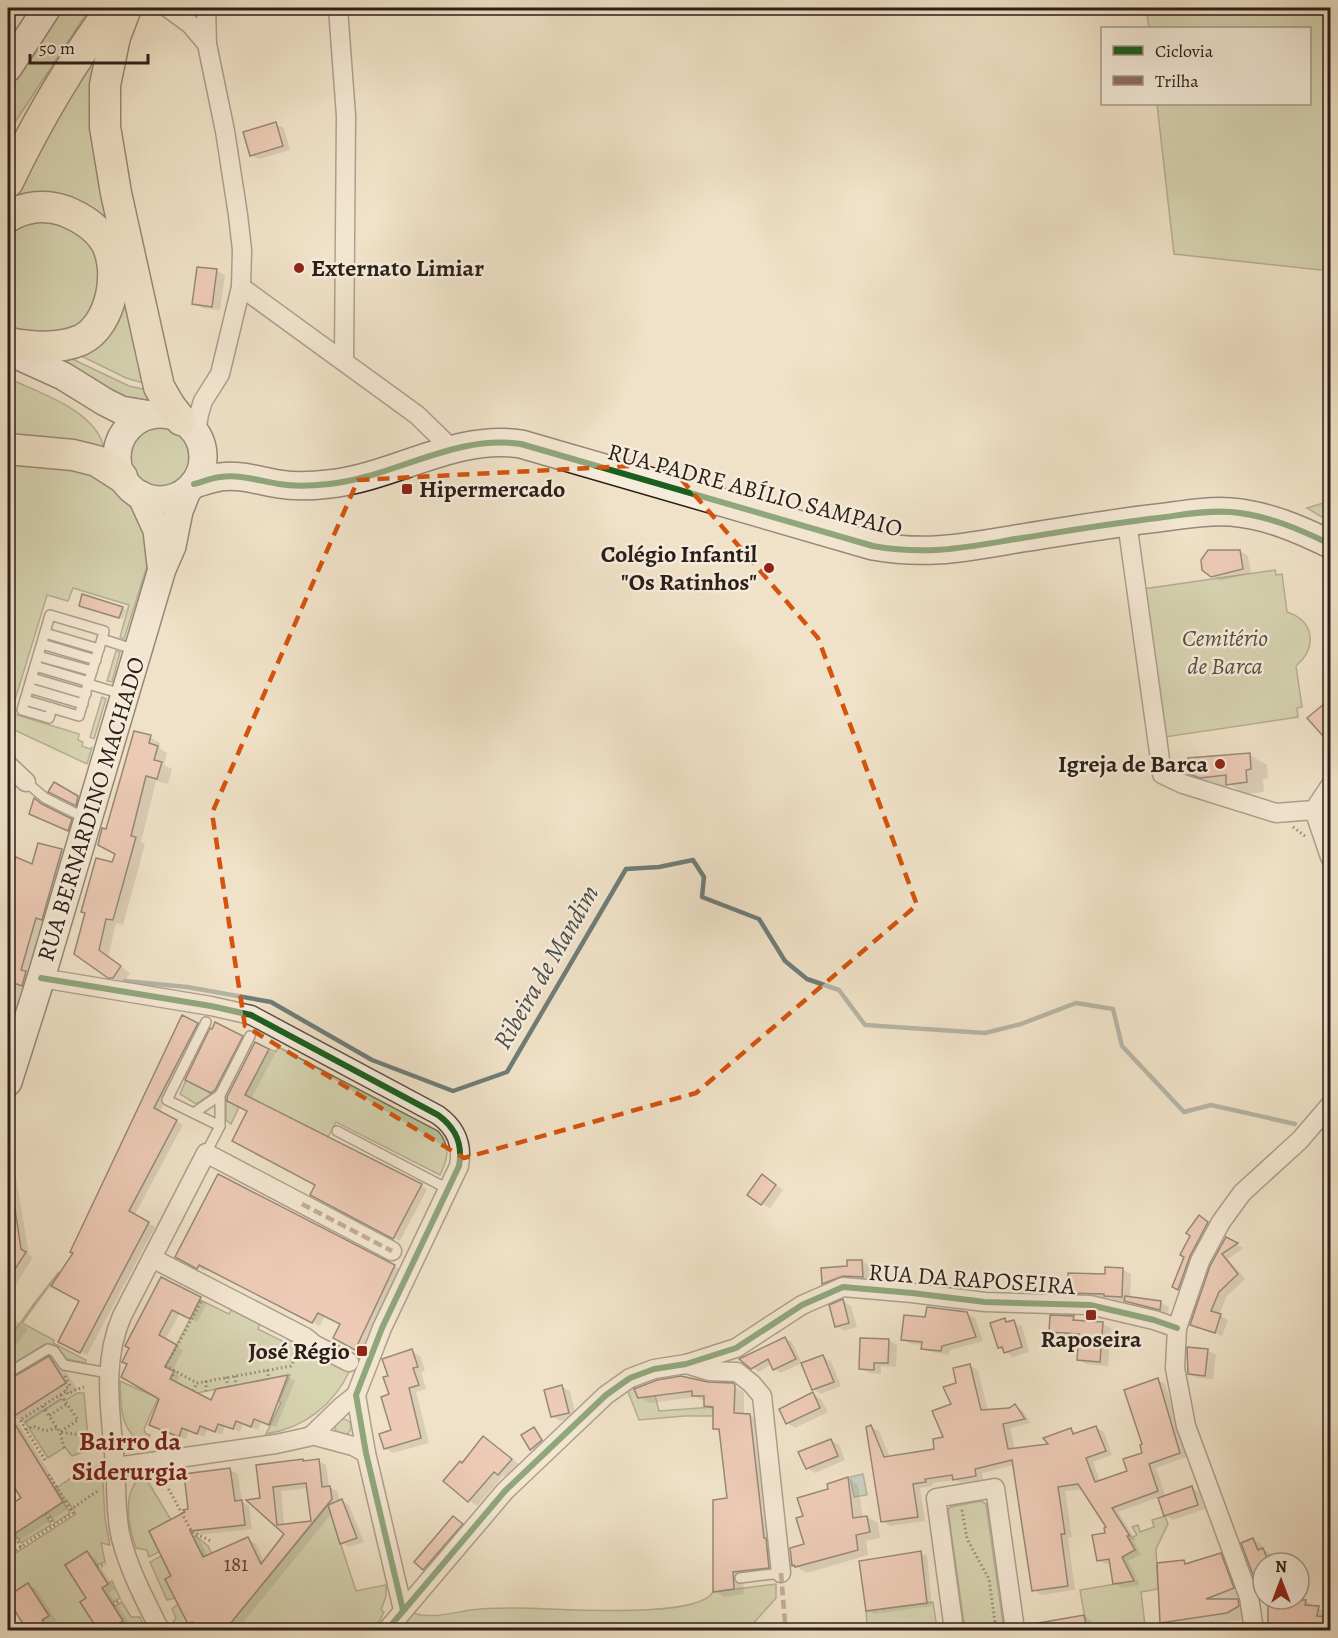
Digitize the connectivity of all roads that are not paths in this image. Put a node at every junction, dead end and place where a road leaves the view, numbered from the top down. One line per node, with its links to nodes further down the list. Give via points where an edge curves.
1 (47, 8): 9 (main road)
2 (102, 8): 10 (main road, via 70,49)
3 (112, 8): 11 (main road, via 52,100)
4 (126, 8): 19 (main road, via 105,85 105,127 159,387)
5 (168, 8): 8 (street, via 190,24)
6 (206, 8): 8 (street)
7 (338, 8): 16 (street, via 346,116)
8 (207, 44): 13 (street, via 237,206)
9 (8, 68)
10 (8, 153)
11 (8, 182)
12 (8, 217): 14 (main road, via 36,207 54,207 77,216 106,242 114,275 113,291 99,324 81,339 41,347)
13 (241, 287): 16 (street); 19 (street, via 220,374 203,401)
14 (8, 343)
15 (8, 347): 18 (main road, via 121,410)
16 (344, 360): 21 (street, via 417,416)
17 (8, 365): 22 (main road, RUA BERNARDINO MACHADO, via 71,397 104,420)
18 (151, 416): 19 (main road, via 171,416); 22 (main road, via 126,432)
19 (193, 433): 23 (main road, via 217,459); 24 (main road, via 202,466)
20 (8, 449): 22 (main road, via 73,455)
21 (452, 449): 23 (main road, RUA PADRE ABÍLIO SAMPAIO, via 333,483 280,484); 25 (main road, RUA PADRE ABÍLIO SAMPAIO, via 503,441 521,444 895,550 945,551)
22 (127, 474): 24 (main road, via 153,499 177,497); 27 (main road, RUA BERNARDINO MACHADO, via 157,530)
23 (243, 476): 24 (main road, via 220,477)
24 (191, 488): 27 (main road, RUA BERNARDINO MACHADO, via 179,511 172,546)
25 (1127, 522): 26 (main road, RUA PADRE ABÍLIO SAMPAIO, via 1230,512 1295,527); 44 (street, via 1162,774 1276,813)
26 (1330, 544)
27 (162, 569): 31 (main road, RUA BERNARDINO MACHADO)
28 (45, 633): 29 (lane); 30 (lane); 30 (lane, via 50,615 104,631)
29 (42, 644): 32 (lane); 33 (lane)
30 (100, 644): 31 (lane); 33 (lane)
31 (138, 650): 39 (main road, RUA BERNARDINO MACHADO)
32 (38, 656): 34 (lane); 35 (lane)
33 (96, 660): 35 (lane)
34 (35, 666): 36 (lane); 37 (lane)
35 (92, 671): 37 (lane)
36 (32, 678): 37 (lane); 38 (lane)
37 (88, 687): 39 (lane); 40 (lane)
38 (29, 688): 40 (lane); 40 (lane, via 22,710 35,714 49,718 52,708 79,716)
39 (124, 695): 45 (main road, RUA BERNARDINO MACHADO)
40 (83, 704)
41 (8, 765): 42 (street)
42 (26, 782): 45 (lane, via 45,798)
43 (1330, 786): 44 (street)
44 (1314, 810): 46 (street)
45 (88, 819): 47 (main road, RUA BERNARDINO MACHADO)
46 (1330, 857)
47 (40, 978): 50 (main road, RUA BERNARDINO MACHADO); 57 (street, via 251,1015 445,1120 458,1139 461,1157)
48 (206, 1022): 53 (lane, via 167,1100)
49 (250, 1036): 51 (lane)
50 (8, 1082)
51 (220, 1095): 53 (lane); 54 (lane)
52 (1330, 1105): 60 (street, via 1300,1140 1242,1192 1221,1222 1200,1261)
53 (194, 1113): 54 (lane)
54 (220, 1126): 56 (lane)
55 (337, 1131): 57 (lane)
56 (206, 1153): 58 (street); 59 (street)
57 (448, 1189): 65 (street, via 382,1328)
58 (392, 1251)
59 (152, 1258): 61 (street); 64 (street, via 119,1324)
60 (1178, 1328): 62 (street, RUA DA RAPOSEIRA, via 1090,1305 986,1302 843,1287 802,1305 736,1348); 76 (street, via 1175,1368 1186,1426 1249,1597)
61 (349, 1362)
62 (686, 1364): 69 (street, via 709,1371 737,1372 762,1396); 71 (street, RUA DA RAPOSEIRA, via 630,1378 606,1395 504,1491)
63 (8, 1373): 64 (lane, via 48,1349 64,1365)
64 (108, 1373): 68 (street)
65 (356, 1395): 66 (street); 67 (street)
66 (312, 1435): 67 (street); 68 (street, via 276,1444)
67 (366, 1453): 71 (street)
68 (116, 1467): 72 (street, via 121,1538)
69 (781, 1573): 70 (lane)
70 (740, 1578)
71 (403, 1610): 73 (street, RUA DA RAPOSEIRA)
72 (159, 1630)
73 (387, 1630)
74 (954, 1630): 75 (street, via 936,1498 995,1488)
75 (1015, 1630)
76 (1254, 1630)

